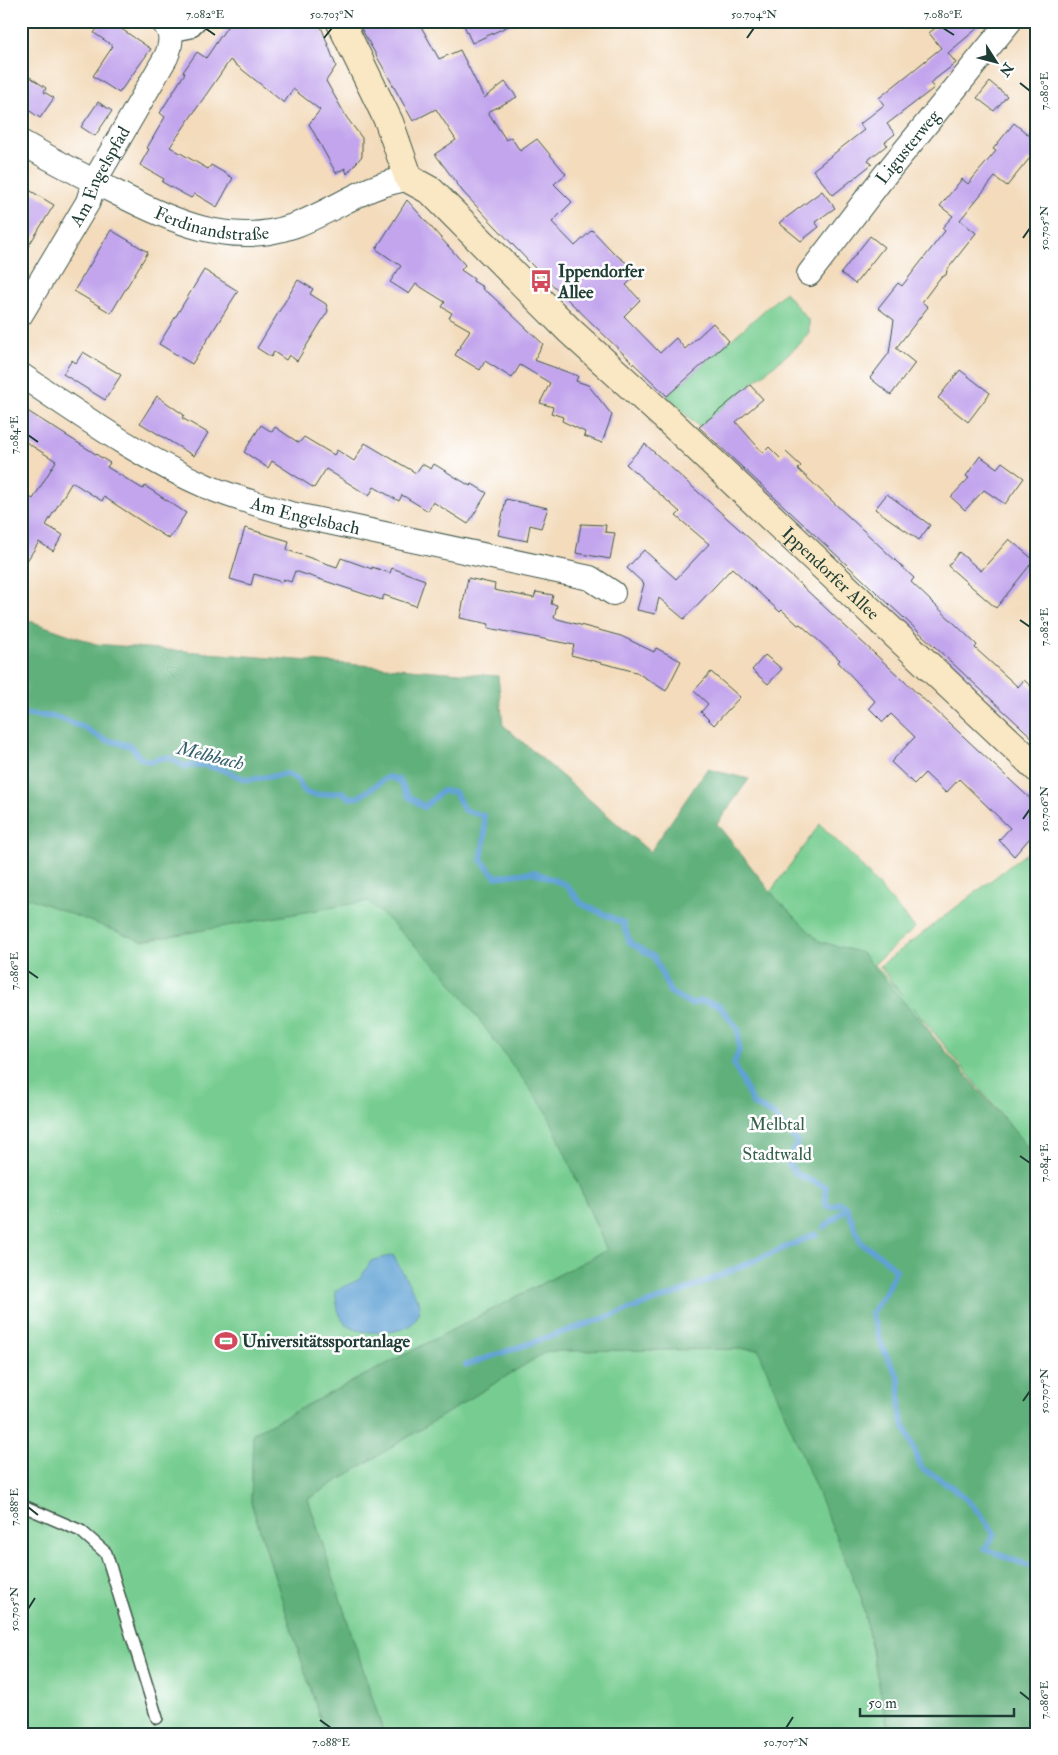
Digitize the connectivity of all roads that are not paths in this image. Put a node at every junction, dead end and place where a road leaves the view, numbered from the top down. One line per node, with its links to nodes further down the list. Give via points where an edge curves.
1 (202, 21): 3 (lane, Am Engelspfad, via 191,32)
2 (1010, 21): 8 (street, Ligusterweg)
3 (166, 29): 7 (street, Am Engelspfad, via 171,45 166,57)
4 (344, 30): 6 (street, via 389,122)
5 (21, 142): 7 (street, Ferdinandstraße)
6 (409, 179): 7 (street, Ferdinandstraße, via 388,181 294,226 246,234 209,232 191,227); 12 (street, Ippendorfer Allee, via 431,191 570,331 668,419)
7 (94, 182): 9 (street, Am Engelspfad, via 88,202)
8 (809, 274)
9 (21, 314)
10 (21, 375): 11 (street, Am Engelsbach, via 151,458 209,487 292,514 590,578)
11 (613, 594)
12 (1037, 768)
13 (21, 1505): 14 (lane, via 81,1531 106,1553)
14 (157, 1718)

